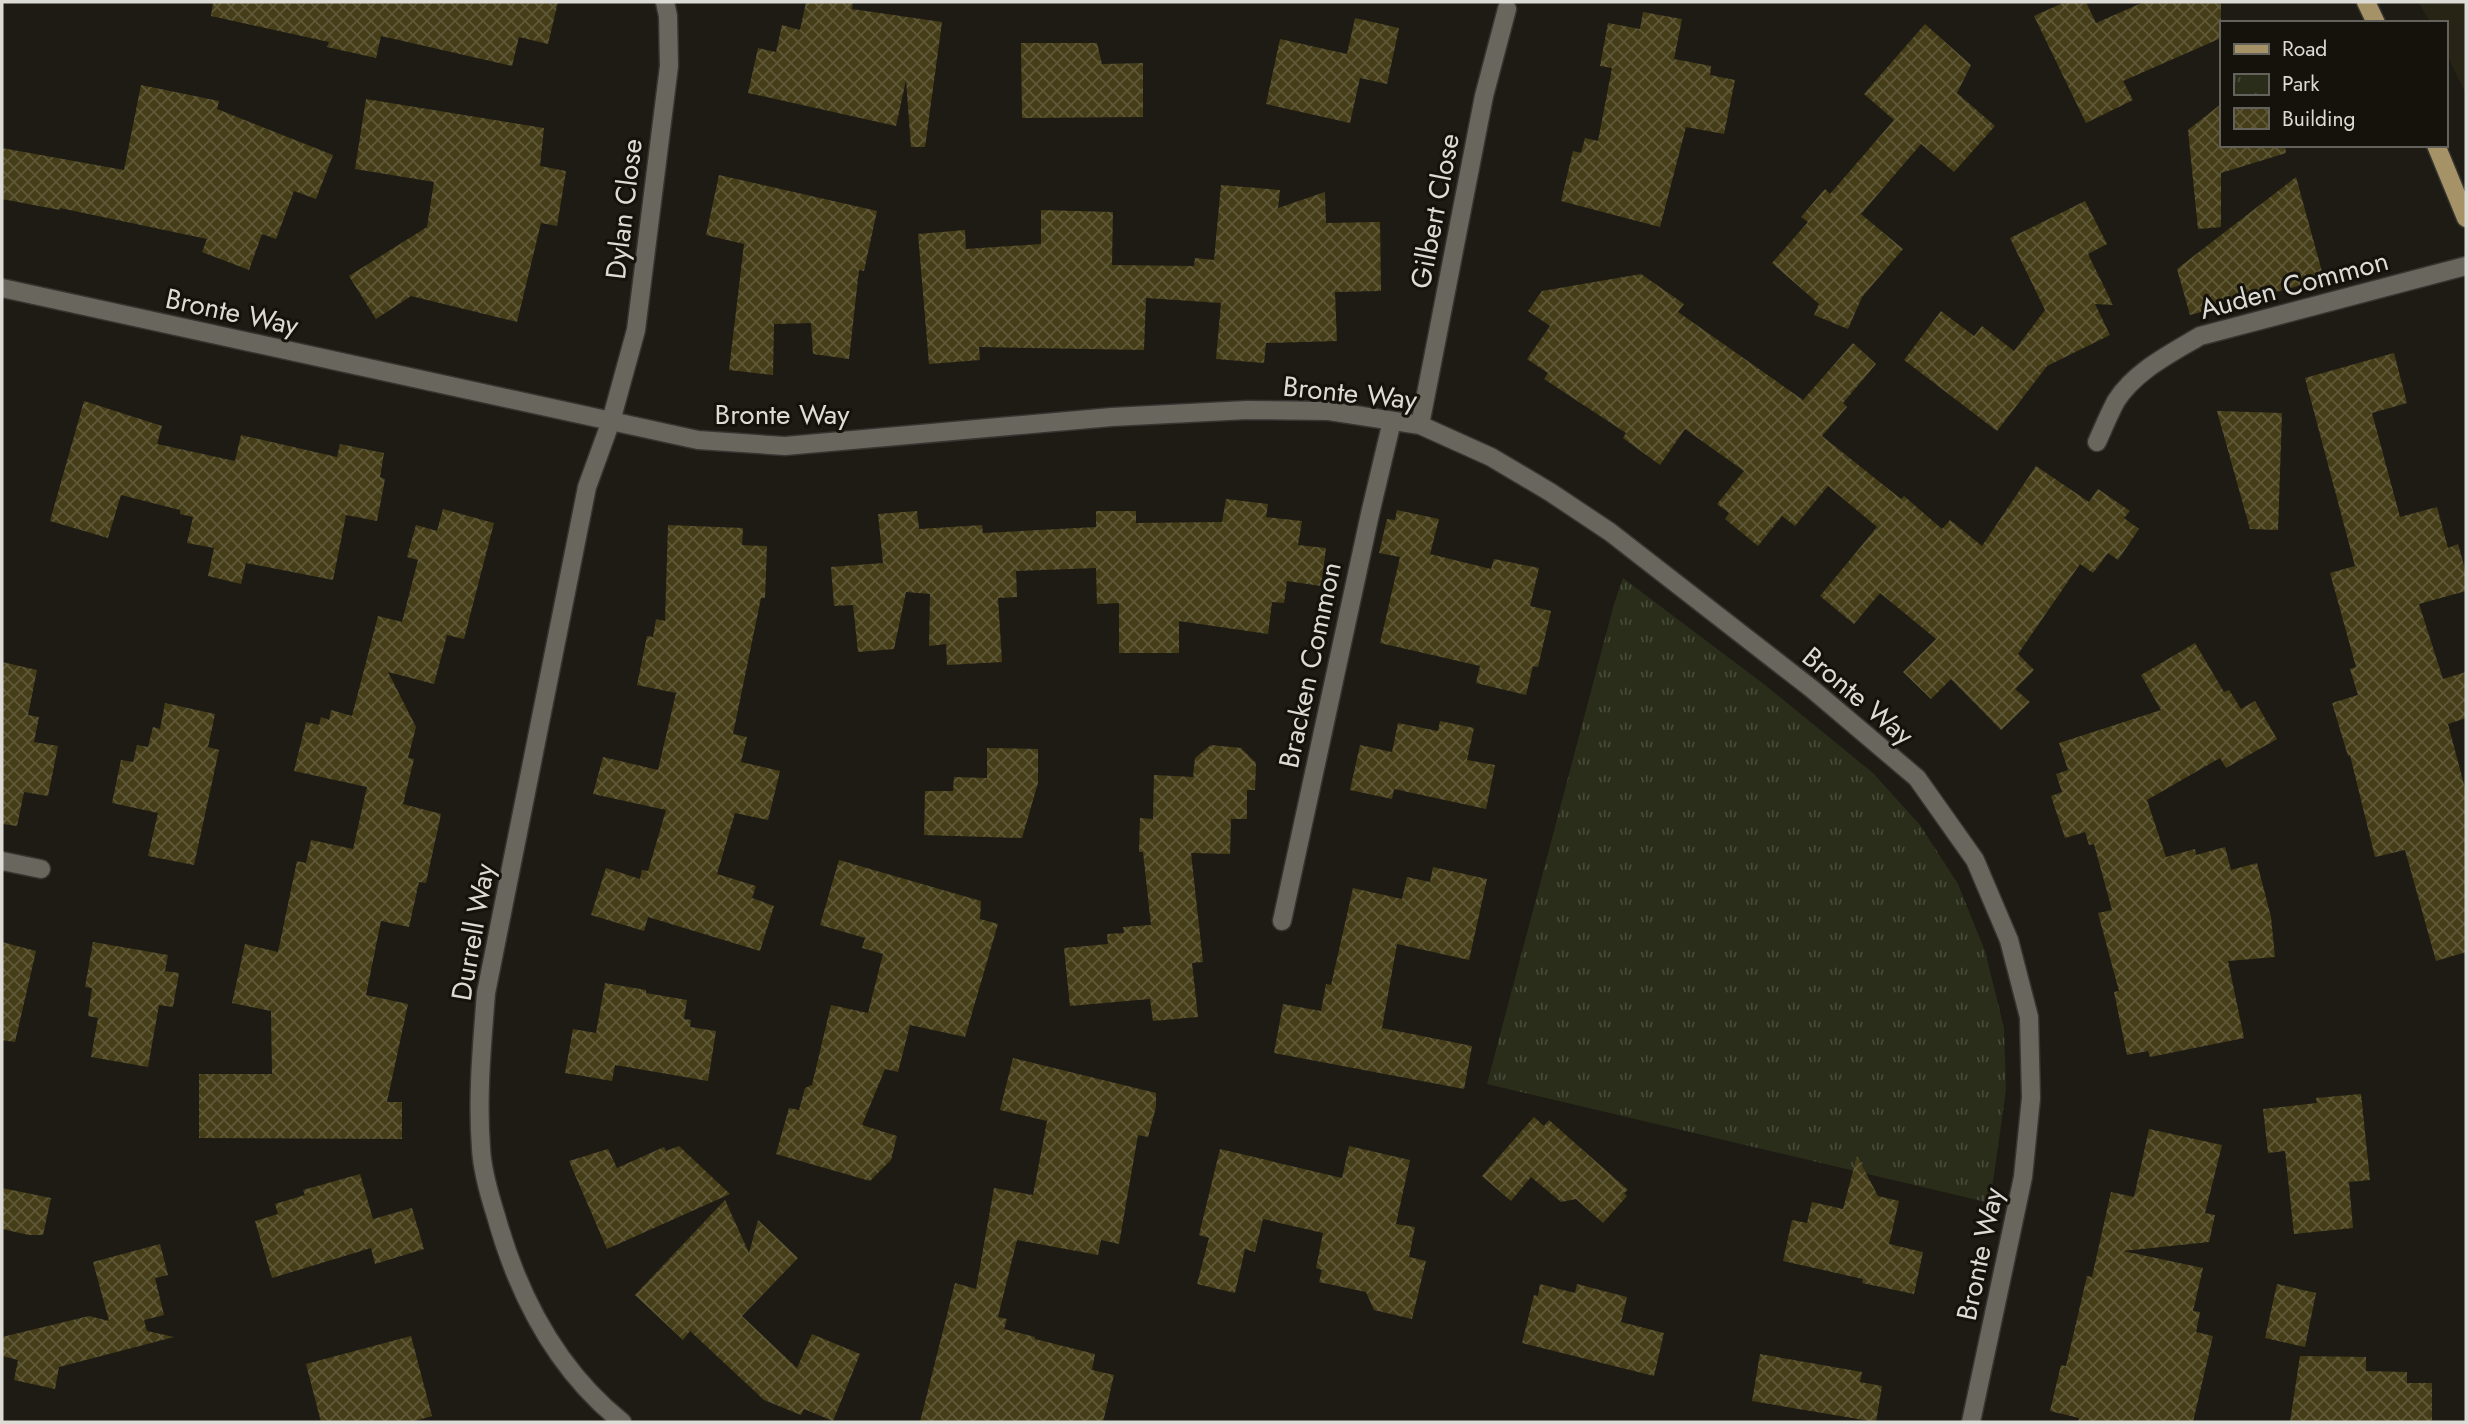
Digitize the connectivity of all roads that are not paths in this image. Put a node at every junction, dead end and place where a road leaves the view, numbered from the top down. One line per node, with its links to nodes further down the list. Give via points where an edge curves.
1 (665, 2): 9 (street, Dylan Close, via 668,66 636,330)
2 (2366, 2): 4 (main road)
3 (1507, 9): 11 (street, Gilbert Close, via 1484,96)
4 (2375, 21)
5 (2437, 147): 6 (main road)
6 (2466, 218)
7 (2466, 266): 12 (street, Auden Common, via 2200,336 2137,377 2117,401)
8 (2, 288): 9 (street, Bronte Way)
9 (611, 421): 10 (street, Bronte Way, via 698,440 785,446 1112,417 1247,410 1329,411); 16 (street, Durrell Way, via 587,487 486,993 479,1076 481,1150 506,1253 530,1309 560,1356 600,1405)
10 (1392, 421): 11 (street, Bronte Way); 15 (street, Bracken Common)
11 (1420, 425): 17 (street, Bronte Way, via 1491,457 1600,525 1801,681 1917,778 1975,860 2009,940 2029,1017 2031,1098 2023,1177)
12 (2097, 442)
13 (2, 862): 14 (street)
14 (41, 869)
15 (1282, 921)
16 (621, 1422)
17 (1971, 1422)

